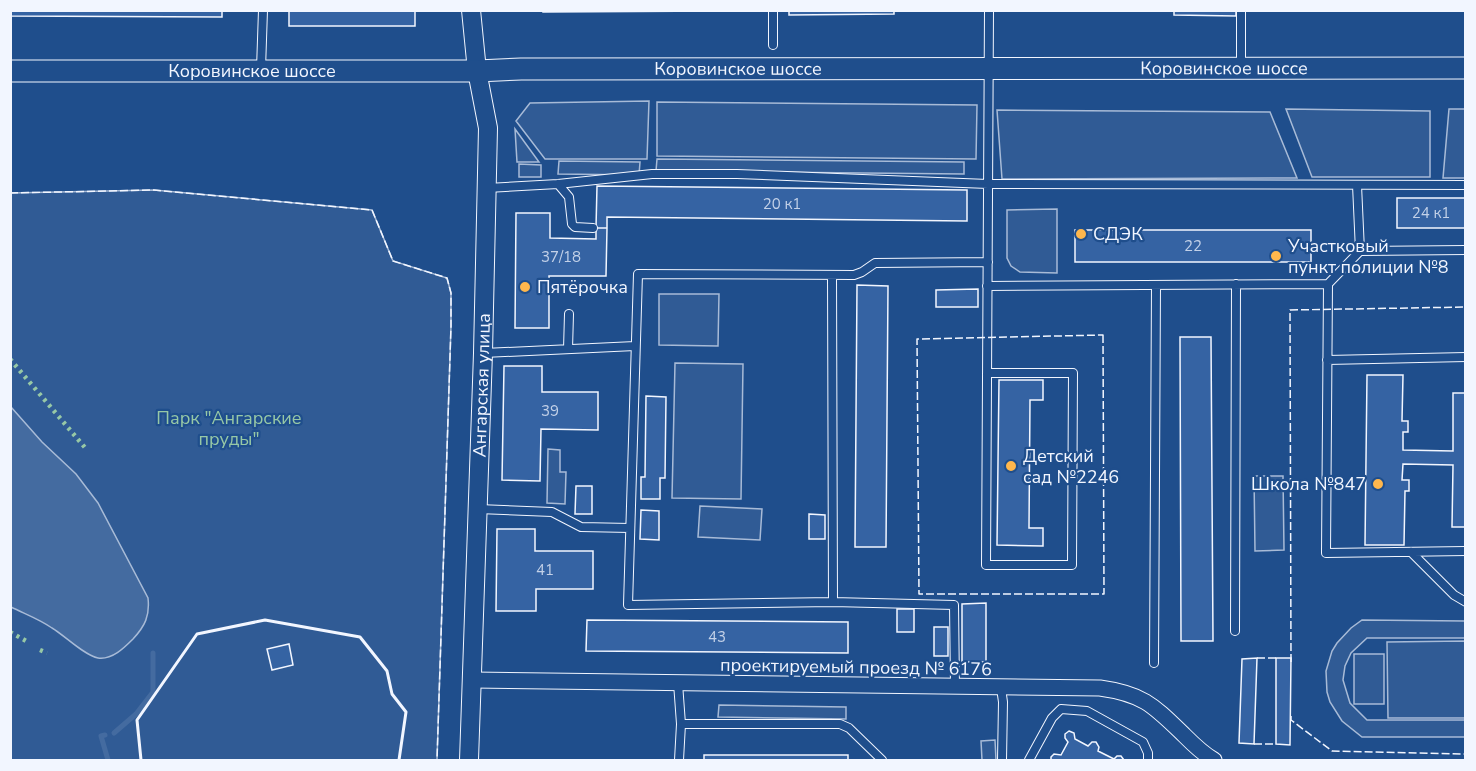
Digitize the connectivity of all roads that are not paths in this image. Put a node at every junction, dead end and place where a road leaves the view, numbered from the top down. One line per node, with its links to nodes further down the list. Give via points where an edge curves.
1 (263, 10): 11 (lane)
2 (471, 10): 12 (street, Ангарская улица)
3 (773, 10): 6 (lane)
4 (990, 10): 7 (lane)
5 (1241, 10): 8 (lane)
6 (773, 45)
7 (988, 68): 8 (main road, Коровинское шоссе); 12 (main road, Коровинское шоссе); 14 (lane)
8 (1241, 68): 9 (main road, Коровинское шоссе)
9 (1466, 68)
10 (10, 71): 11 (main road, Коровинское шоссе)
11 (261, 71): 12 (main road, Коровинское шоссе)
12 (477, 71): 17 (street, Ангарская улица, via 488,128)
13 (558, 184): 14 (lane, via 652,174 737,174); 17 (lane); 18 (lane, via 569,197 572,224)
14 (988, 184): 15 (lane); 21 (lane)
15 (1357, 185): 16 (lane); 20 (lane)
16 (1466, 185)
17 (486, 188): 30 (street, Ангарская улица)
18 (592, 228)
19 (1466, 250): 20 (lane)
20 (1360, 251): 24 (lane)
21 (988, 262): 22 (lane, via 875,263 859,274); 26 (lane)
22 (831, 275): 28 (lane, via 638,274); 38 (lane)
23 (1236, 284): 24 (lane); 25 (lane); 40 (lane)
24 (1328, 284): 32 (lane)
25 (1156, 285): 26 (lane); 41 (lane)
26 (987, 286): 33 (lane)
27 (568, 314): 29 (lane)
28 (635, 346): 29 (lane); 35 (lane)
29 (568, 349): 30 (lane)
30 (483, 354): 34 (street, Ангарская улица)
31 (1466, 357): 32 (lane)
32 (1327, 360): 37 (lane, via 1326,553)
33 (987, 373): 33 (lane, via 986,565 1072,565 1073,373)
34 (478, 509): 35 (lane, via 552,512 581,527); 42 (street, Ангарская улица)
35 (630, 528): 38 (lane, via 628,605)
36 (1466, 551): 37 (lane)
37 (1411, 552): 39 (lane)
38 (833, 602): 44 (lane, via 954,605)
39 (1466, 602)
40 (1235, 631)
41 (1154, 663)
42 (473, 680): 43 (street, проектируемый проезд № 6176); 47 (street, Ангарская улица)
43 (678, 683): 44 (street, проектируемый проезд № 6176); 46 (lane)
44 (955, 688): 45 (street, проектируемый проезд № 6176)
45 (1001, 688): 50 (lane); 53 (street, проектируемый проезд № 6176, via 1122,691 1146,701)
46 (681, 724): 48 (lane); 49 (lane, via 840,724)
47 (469, 760)
48 (679, 760)
49 (882, 760)
50 (1002, 760)
51 (1029, 760): 52 (lane, via 1061,709 1087,711 1143,742)
52 (1148, 760)
53 (1214, 760)

